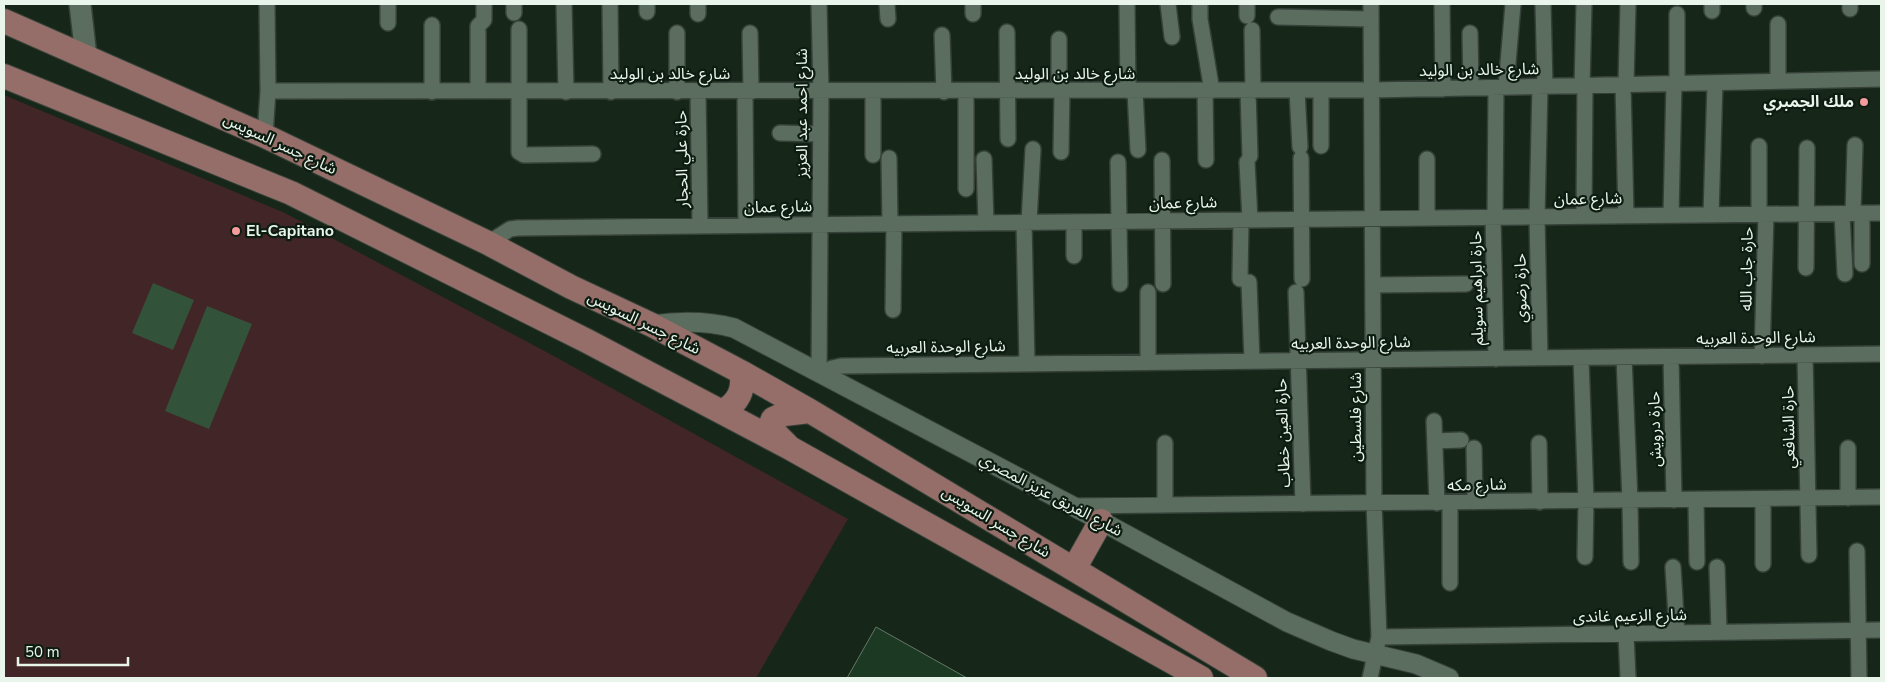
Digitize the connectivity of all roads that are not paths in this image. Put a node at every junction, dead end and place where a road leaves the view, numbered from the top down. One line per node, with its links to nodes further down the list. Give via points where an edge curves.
1 (80, 4): 34 (main road)
2 (267, 4): 49 (street)
3 (388, 4): 23 (street)
4 (484, 4): 56 (street, via 484,20 478,26)
5 (564, 4): 58 (street)
6 (610, 4): 59 (street)
7 (819, 4): 63 (street, شارع احمد عبد العزيز)
8 (887, 4): 21 (street)
9 (1127, 4): 52 (street)
10 (1168, 4): 32 (street)
11 (1200, 4): 53 (street)
12 (1442, 4): 45 (street)
13 (1543, 4): 42 (street, حارة رضوي)
14 (1584, 4): 41 (street)
15 (1628, 4): 40 (street)
16 (1673, 9): 38 (street)
17 (1513, 10): 43 (street, حارة ابراهيم سويلم)
18 (1371, 11): 20 (street); 48 (street, شارع فلسطين)
19 (1248, 17): 54 (street)
20 (1278, 17)
21 (888, 19)
22 (4, 21): 34 (main road, شارع جسر السويس)
23 (388, 23)
24 (1778, 24): 37 (street)
25 (432, 25): 55 (street)
26 (519, 29): 57 (street)
27 (1007, 32): 50 (street)
28 (677, 33): 60 (street)
29 (750, 33): 62 (street)
30 (1470, 33): 44 (street)
31 (942, 35): 65 (street)
32 (1172, 37)
33 (1059, 39): 51 (street)
34 (86, 56): 69 (main road, شارع جسر السويس)
35 (4, 76): 138 (main road, via 291,193)
36 (1881, 79): 37 (street, شارع خالد بن الوليد)
37 (1778, 81): 39 (street, شارع خالد بن الوليد)
38 (1676, 83): 39 (street, شارع خالد بن الوليد); 40 (street, شارع خالد بن الوليد); 91 (street)
39 (1714, 83): 92 (street)
40 (1625, 84): 41 (street, شارع خالد بن الوليد); 94 (street)
41 (1583, 85): 42 (street, شارع خالد بن الوليد); 93 (street)
42 (1542, 86): 43 (street, شارع خالد بن الوليد); 96 (street, حارة رضوي)
43 (1501, 87): 44 (street, شارع خالد بن الوليد); 95 (street, حارة ابراهيم سويلم)
44 (1471, 88): 45 (street, شارع خالد بن الوليد)
45 (1443, 89): 48 (street, شارع خالد بن الوليد)
46 (1297, 90): 47 (street, شارع خالد بن الوليد); 54 (street, شارع خالد بن الوليد); 99 (street, حارة العين خطاب)
47 (1321, 90): 48 (street, شارع خالد بن الوليد); 72 (street)
48 (1372, 90): 97 (street, شارع فلسطين)
49 (268, 91): 55 (street, شارع خالد بن الوليد); 69 (street)
50 (1008, 91): 51 (street, شارع خالد بن الوليد); 66 (street, شارع خالد بن الوليد); 70 (street)
51 (1060, 91): 52 (street, شارع خالد بن الوليد); 77 (street)
52 (1132, 91): 53 (street, شارع خالد بن الوليد); 76 (street)
53 (1208, 91): 54 (street, شارع خالد بن الوليد); 84 (street)
54 (1250, 91): 100 (street)
55 (432, 92): 56 (street, شارع خالد بن الوليد)
56 (478, 92): 57 (street, شارع خالد بن الوليد)
57 (519, 92): 58 (street, شارع خالد بن الوليد); 78 (street, via 521,154)
58 (566, 92): 59 (street, شارع خالد بن الوليد)
59 (610, 92): 60 (street, شارع خالد بن الوليد)
60 (677, 92): 61 (street, شارع خالد بن الوليد)
61 (698, 92): 62 (street, شارع خالد بن الوليد); 109 (street, حارة علي الحجار)
62 (748, 92): 63 (street, شارع خالد بن الوليد); 108 (street)
63 (821, 92): 64 (street, شارع خالد بن الوليد); 68 (street, شارع احمد عبد العزيز)
64 (873, 92): 65 (street, شارع خالد بن الوليد); 79 (street)
65 (944, 92): 66 (street, شارع خالد بن الوليد)
66 (966, 92): 86 (street)
67 (780, 133): 68 (street)
68 (820, 134): 106 (street, شارع احمد عبد العزيز)
69 (265, 136): 110 (main road, شارع جسر السويس)
70 (1008, 139)
71 (1855, 145): 87 (street)
72 (1321, 146)
73 (1760, 146): 89 (street, حارة جاب الله)
74 (1807, 148): 90 (street)
75 (1033, 149): 103 (street)
76 (1138, 150)
77 (1061, 152)
78 (592, 154)
79 (873, 155)
80 (889, 158): 107 (street)
81 (984, 159): 105 (street)
82 (1427, 159): 98 (street)
83 (1162, 160): 102 (street)
84 (1206, 160)
85 (1118, 162): 101 (street)
86 (966, 189)
87 (1852, 213): 88 (street, شارع عمان); 90 (street, شارع عمان); 112 (street); 114 (street)
88 (1881, 213)
89 (1762, 214): 90 (street, شارع عمان); 92 (street, شارع عمان); 124 (street, حارة جاب الله)
90 (1806, 214): 113 (street)
91 (1671, 215): 92 (street, شارع عمان); 94 (street, شارع عمان)
92 (1711, 215)
93 (1584, 216): 94 (street, شارع عمان); 96 (street, شارع عمان)
94 (1626, 216)
95 (1494, 217): 96 (street, شارع عمان); 98 (street, شارع عمان); 127 (street, حارة ابراهيم سويلم)
96 (1537, 217): 128 (street, حارة رضوي)
97 (1372, 218): 98 (street, شارع عمان); 99 (street, شارع عمان); 118 (street, شارع فلسطين)
98 (1427, 218)
99 (1301, 219): 100 (street, شارع عمان); 132 (street, حارة العين خطاب)
100 (1245, 220): 102 (street, شارع عمان); 131 (street, via 1244,281)
101 (1119, 221): 102 (street, شارع عمان); 104 (street, شارع عمان); 115 (street)
102 (1164, 221): 116 (street)
103 (1027, 222): 104 (street, شارع عمان); 105 (street, شارع عمان); 134 (street)
104 (1074, 222): 111 (street)
105 (986, 223): 107 (street, شارع عمان)
106 (819, 224): 107 (street, شارع عمان); 108 (street, شارع عمان); 136 (street, شارع احمد عبد العزيز)
107 (892, 224): 120 (street)
108 (746, 225): 109 (street, شارع عمان)
109 (700, 226): 110 (street, شارع عمان, via 518,228 510,229)
110 (488, 243): 121 (main road, شارع جسر السويس)
111 (1074, 256)
112 (1862, 264)
113 (1806, 268)
114 (1844, 274)
115 (1120, 284)
116 (1163, 284)
117 (1466, 284): 118 (street)
118 (1373, 285): 130 (street, شارع فلسطين)
119 (1148, 292): 133 (street)
120 (893, 310)
121 (652, 325): 135 (main road, شارع جسر السويس); 136 (street, شارع الفريق عزيز المصري, via 698,322 734,328)
122 (1881, 354): 123 (street, شارع الوحدة العربيه)
123 (1805, 355): 124 (street, شارع الوحدة العربيه); 148 (street, حارة الشافعي)
124 (1762, 356): 126 (street, شارع الوحدة العربيه)
125 (1624, 357): 126 (street, شارع الوحدة العربيه); 129 (street, شارع الوحدة العربيه); 152 (street)
126 (1671, 357): 149 (street, حارة درويش)
127 (1496, 358): 128 (street, شارع الوحدة العربيه); 130 (street, شارع الوحدة العربيه)
128 (1540, 358): 129 (street, شارع الوحدة العربيه)
129 (1582, 358): 151 (street)
130 (1373, 360): 132 (street, شارع الوحدة العربيه); 155 (street, شارع فلسطين)
131 (1252, 361): 132 (street, شارع الوحدة العربيه); 133 (street, شارع الوحدة العربيه)
132 (1298, 361): 157 (street, حارة العين خطاب)
133 (1148, 362): 134 (street, شارع الوحدة العربيه)
134 (1027, 364): 136 (street, شارع الوحدة العربيه, via 841,366)
135 (741, 372): 137 (main road, شارع جسر السويس); 138 (main road, via 740,396)
136 (821, 374): 158 (street, شارع الفريق عزيز المصري)
137 (810, 411): 143 (main road, via 784,414 773,419 771,424 775,433); 169 (main road, شارع جسر السويس)
138 (722, 412): 143 (main road)
139 (1434, 421): 140 (street)
140 (1435, 441): 153 (street, via 1468,444); 156 (street)
141 (1165, 443): 159 (street)
142 (1539, 443): 154 (street)
143 (790, 448): 177 (main road)
144 (1848, 448): 145 (street)
145 (1848, 498): 146 (street, شارع مكه); 148 (street, شارع مكه)
146 (1881, 498)
147 (1763, 499): 148 (street, شارع مكه); 150 (street, شارع مكه); 166 (street)
148 (1808, 499): 162 (street, حارة الشافعي)
149 (1674, 500): 150 (street, شارع مكه); 152 (street, شارع مكه)
150 (1696, 500): 165 (street)
151 (1586, 501): 152 (street, شارع مكه); 154 (street, شارع مكه); 163 (street)
152 (1630, 501): 164 (street)
153 (1475, 502): 154 (street, شارع مكه); 156 (street, شارع مكه)
154 (1540, 502)
155 (1374, 503): 156 (street, شارع مكه); 157 (street, شارع مكه); 176 (street, شارع فلسطين)
156 (1444, 503): 170 (street)
157 (1302, 504): 159 (street, شارع مكه)
158 (1074, 506): 159 (street, شارع مكه); 160 (street, شارع الفريق عزيز المصري)
159 (1166, 506)
160 (1101, 521): 169 (main road); 176 (street, شارع الفريق عزيز المصري, via 1287,622 1331,641)
161 (1857, 550): 171 (street)
162 (1809, 554)
163 (1585, 557)
164 (1631, 562)
165 (1697, 562)
166 (1763, 564)
167 (1674, 567): 174 (street)
168 (1718, 567): 173 (street)
169 (1074, 569): 178 (main road, شارع جسر السويس)
170 (1450, 583)
171 (1858, 630): 172 (street, شارع الزعيم غاندى); 173 (street, شارع الزعيم غاندى); 182 (street)
172 (1881, 630)
173 (1719, 632): 174 (street, شارع الزعيم غاندى)
174 (1677, 633): 175 (street, شارع الزعيم غاندى)
175 (1626, 634): 176 (street, شارع الزعيم غاندى); 181 (street)
176 (1378, 646): 179 (street, شارع فلسطين); 180 (street, شارع الفريق عزيز المصري)
177 (1201, 678)
178 (1255, 678)
179 (1370, 678)
180 (1449, 678)
181 (1628, 678)
182 (1859, 678)

